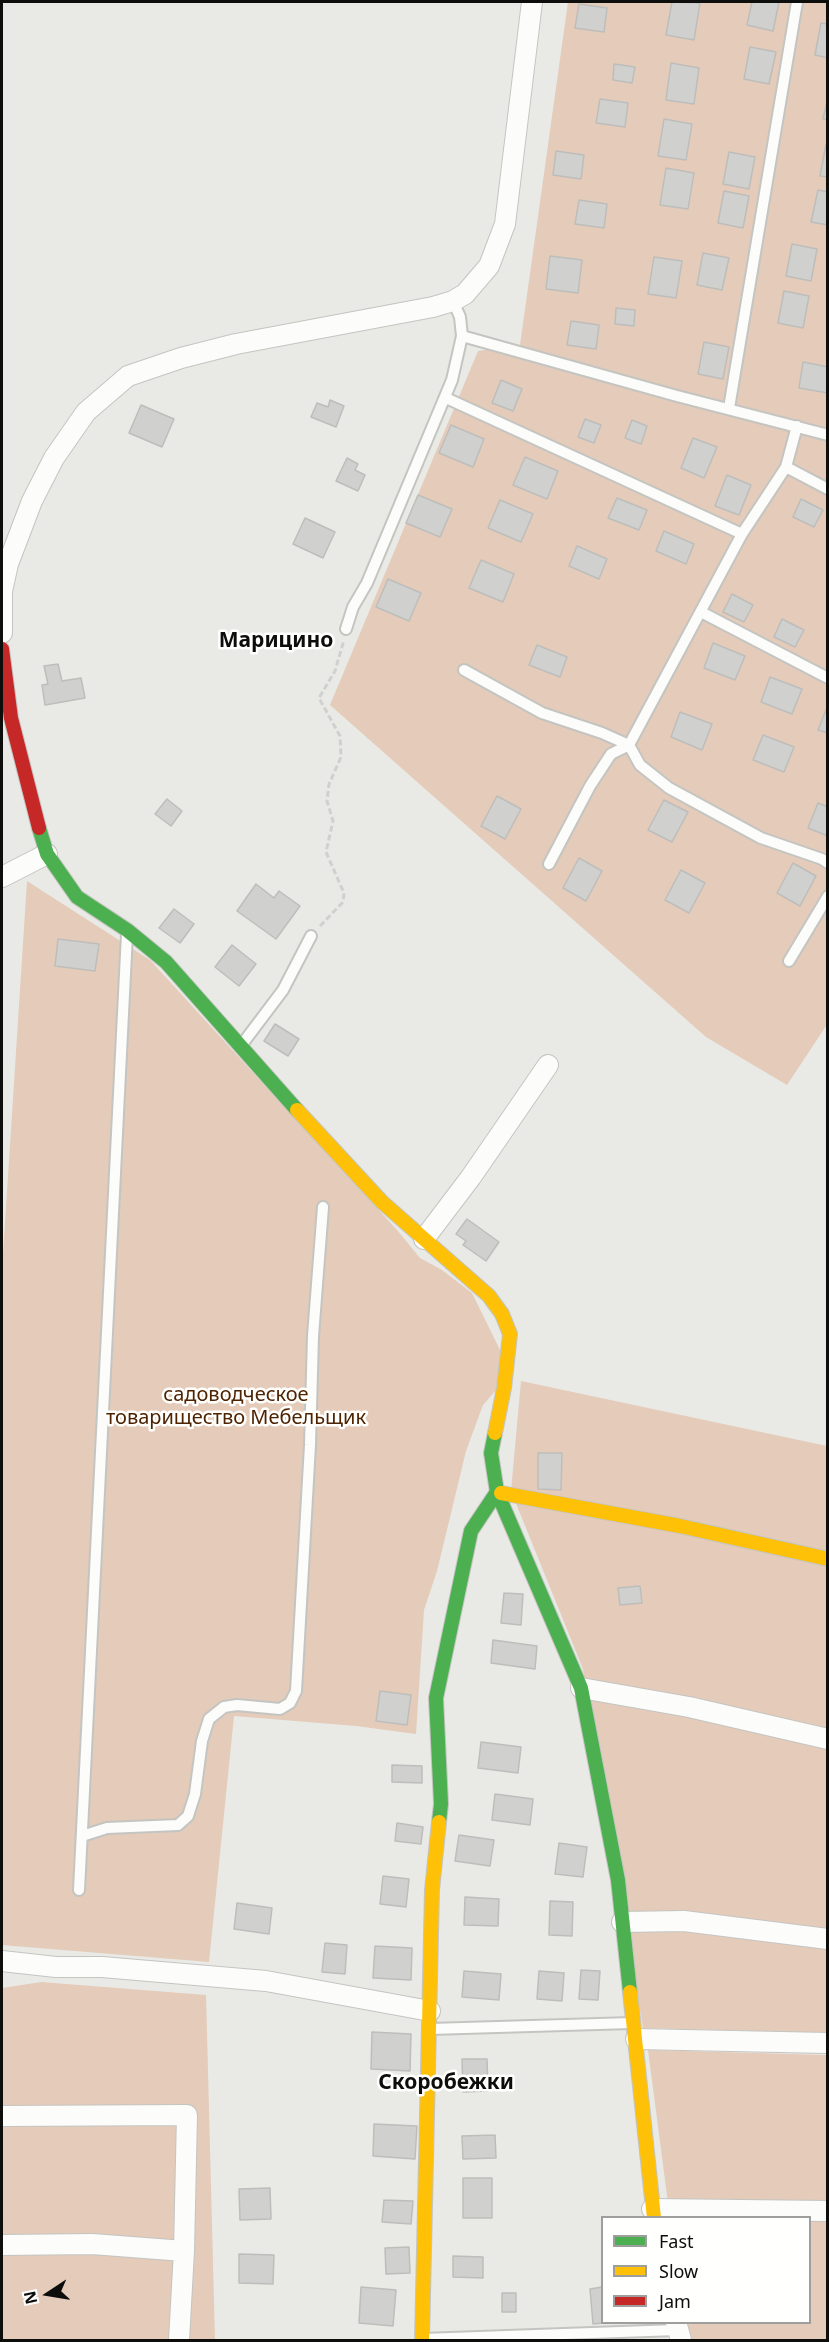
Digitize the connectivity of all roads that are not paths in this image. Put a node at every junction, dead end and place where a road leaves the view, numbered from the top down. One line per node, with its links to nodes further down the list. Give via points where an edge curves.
1 (532, 2): 3 (street, via 505,224 489,266 465,294)
2 (797, 2): 6 (lane)
3 (453, 301): 4 (lane); 12 (street, via 236,344 128,376 86,412 54,458)
4 (462, 336): 5 (lane); 6 (lane)
5 (446, 398): 11 (lane); 14 (lane)
6 (729, 408): 7 (lane)
7 (797, 426): 8 (lane); 9 (lane)
8 (828, 435)
9 (786, 467): 10 (lane); 11 (lane)
10 (828, 489)
11 (742, 534): 13 (lane)
12 (5, 565): 15 (street)
13 (701, 612): 18 (lane); 19 (lane)
14 (346, 629)
15 (2, 633)
16 (2, 649): 20 (street, via 11,718)
17 (464, 670): 19 (lane, via 542,713)
18 (828, 678)
19 (629, 746): 21 (lane, via 640,765 669,788 762,838); 22 (lane, via 611,754)
20 (47, 854): 23 (street); 25 (street, via 77,897)
21 (828, 863)
22 (549, 864)
23 (2, 877)
24 (828, 896): 27 (lane)
25 (127, 930): 28 (street, via 166,962); 36 (lane)
26 (311, 936): 28 (lane, via 283,990)
27 (789, 961)
28 (240, 1047): 31 (street, via 382,1202)
29 (548, 1065): 31 (street)
30 (323, 1207): 36 (lane, via 296,1690 290,1703 280,1709 237,1705 224,1707 209,1719 195,1794 188,1816 178,1825 107,1828)
31 (424, 1239): 32 (street, via 489,1296 510,1334 491,1453)
32 (497, 1492): 33 (street); 34 (street); 41 (street, via 471,1531 436,1698 441,1804 432,1890)
33 (828, 1559)
34 (581, 1688): 35 (street); 38 (street, via 618,1880)
35 (828, 1738)
36 (82, 1836): 37 (lane)
37 (79, 1890)
38 (622, 1922): 39 (street, via 684,1921); 42 (street)
39 (828, 1939)
40 (2, 1961): 41 (street, via 266,1981)
41 (430, 2020): 42 (lane); 51 (street)
42 (634, 2031): 43 (street); 46 (street)
43 (828, 2043)
44 (2, 2116): 48 (street, via 187,2115)
45 (828, 2211): 46 (street)
46 (653, 2213)
47 (2, 2245): 48 (street, via 92,2244)
48 (184, 2251): 50 (street)
49 (678, 2331): 51 (lane)
50 (179, 2340)
51 (422, 2340)

